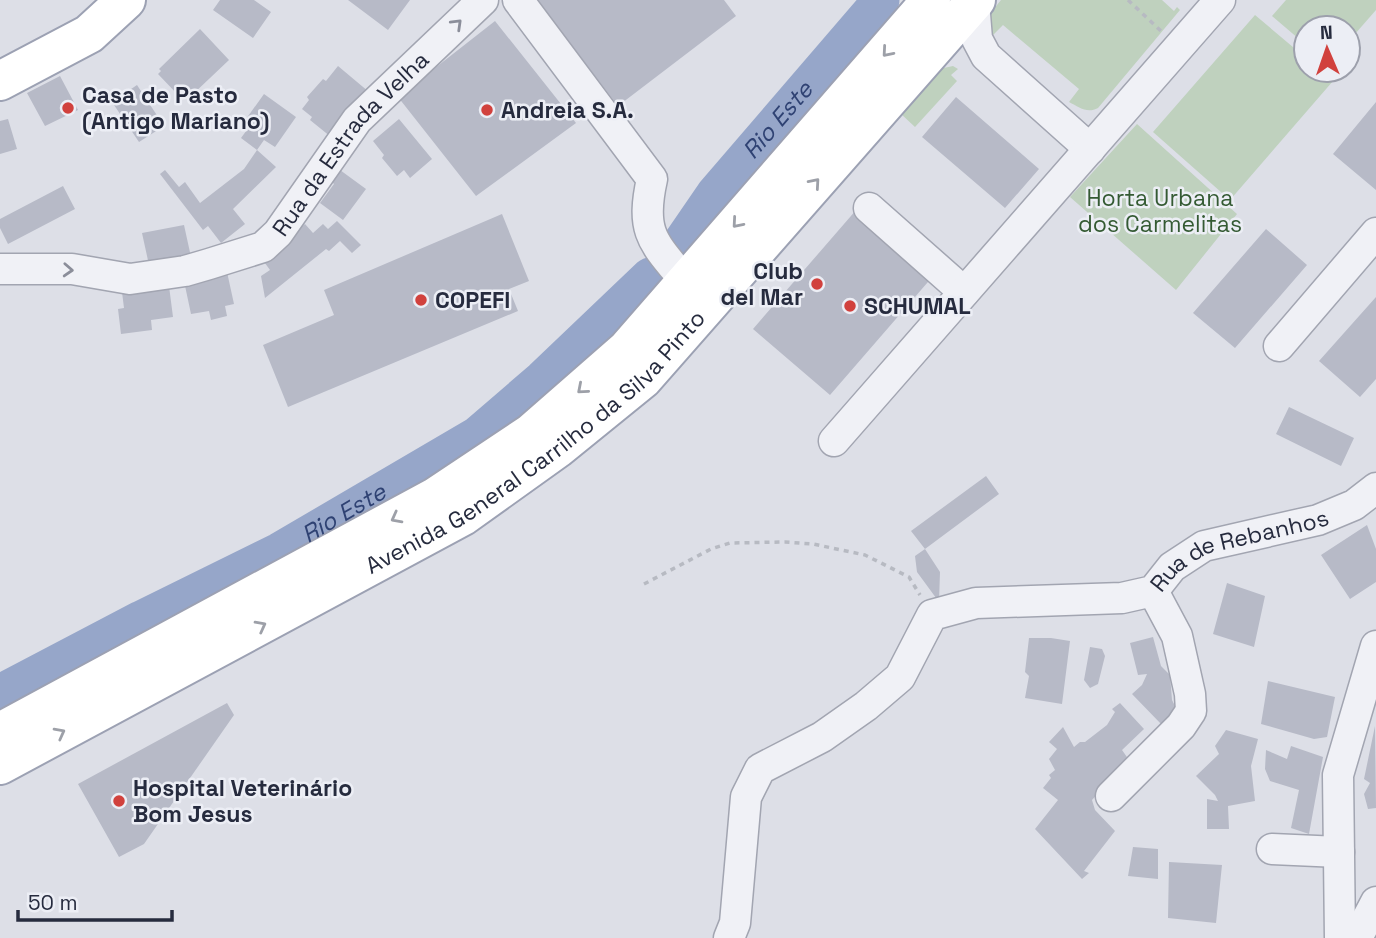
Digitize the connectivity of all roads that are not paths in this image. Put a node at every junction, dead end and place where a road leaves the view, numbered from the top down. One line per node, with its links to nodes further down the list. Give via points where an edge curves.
1 (126, 0): 9 (main road, via 89,34)
2 (483, 0): 13 (street, Rua da Estrada Velha, one-way to 2, via 72,269 130,279 185,271 263,247 278,233 357,120)
3 (518, 0): 14 (street, via 652,179 646,204 648,229 655,246)
4 (932, 0): 14 (main road, Avenida General Carrilho da Silva Pinto, one-way to 14)
5 (1220, 0): 10 (street)
6 (975, 1): 7 (main road, Avenida General Carrilho da Silva Pinto); 8 (street, via 977,38)
7 (928, 53): 8 (street); 22 (main road, Avenida General Carrilho da Silva Pinto, one-way to 7, via 463,516 558,449 643,379)
8 (986, 56): 10 (street)
9 (0, 81)
10 (1090, 149): 15 (street)
11 (869, 208): 15 (street)
12 (1376, 233): 16 (street)
13 (0, 269)
14 (686, 282): 21 (main road, Avenida General Carrilho da Silva Pinto, one-way to 21, via 627,349 531,433 435,497)
15 (964, 292): 17 (street)
16 (1279, 346)
17 (834, 441)
18 (1376, 488): 19 (street, Rua de Rebanhos, via 1354,505 1318,520 1204,546 1172,567)
19 (1153, 591): 23 (street, via 1177,636 1191,711); 27 (street, Rua de Rebanhos, via 1122,598 976,603 932,615 900,677 822,737 760,769 746,797 735,923)
20 (1376, 646): 25 (street, via 1338,775)
21 (0, 732)
22 (0, 765)
23 (1111, 796)
24 (1272, 849): 25 (street)
25 (1339, 852): 28 (street)
26 (1376, 902): 29 (street)
27 (729, 938)
28 (1340, 938)
29 (1357, 938)

